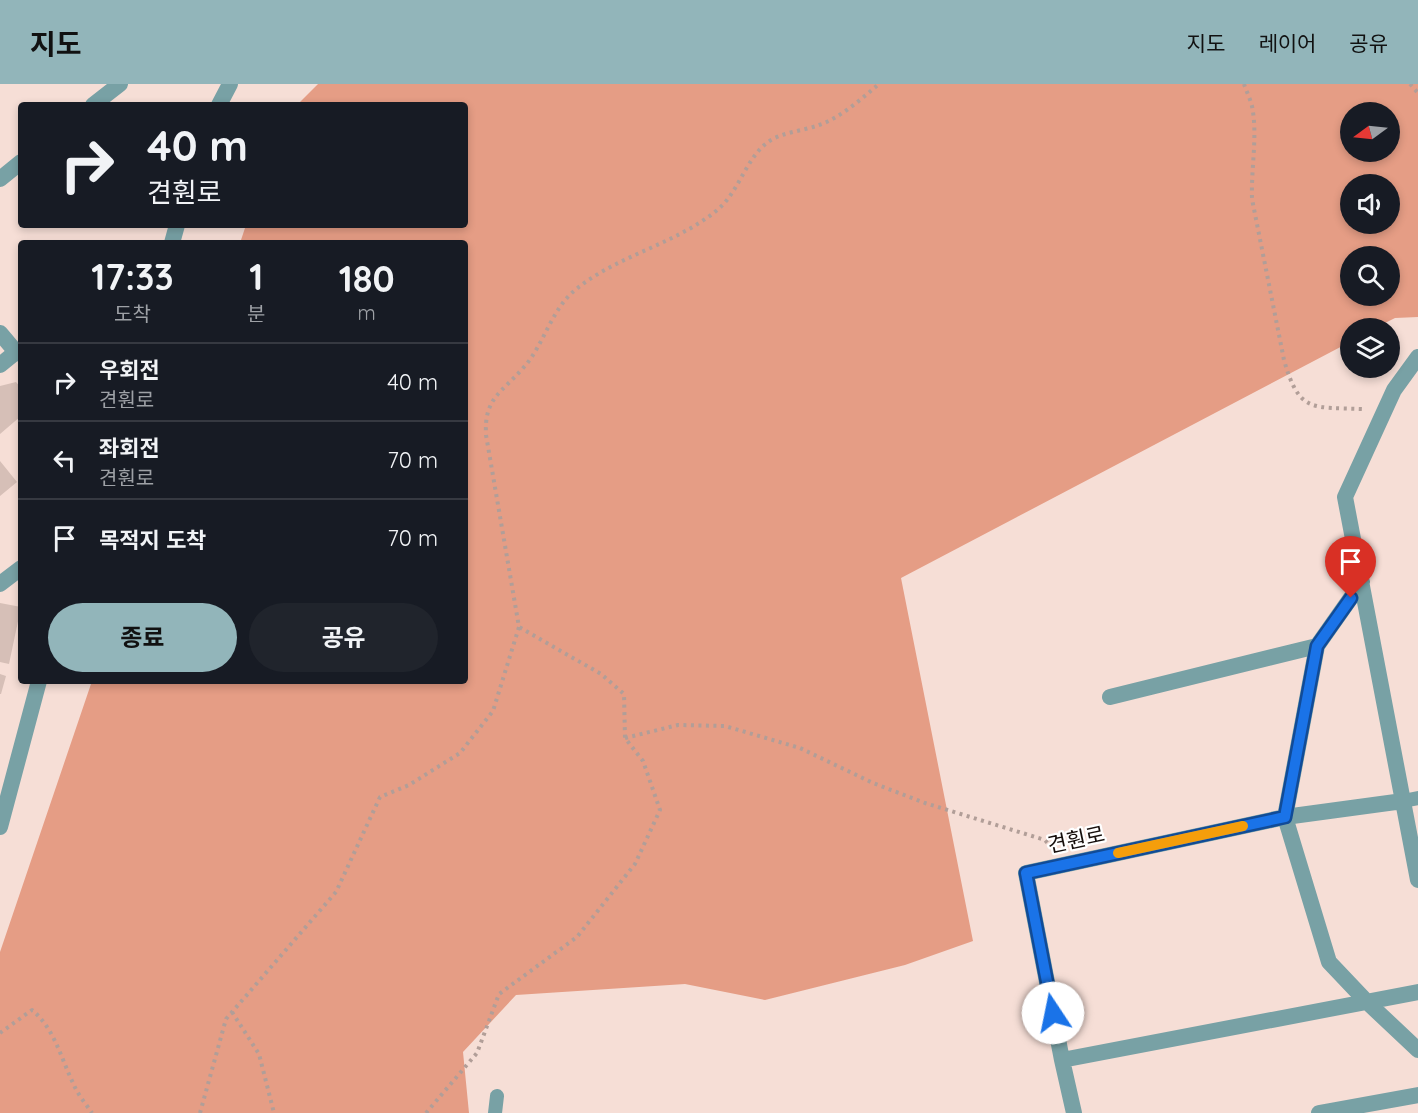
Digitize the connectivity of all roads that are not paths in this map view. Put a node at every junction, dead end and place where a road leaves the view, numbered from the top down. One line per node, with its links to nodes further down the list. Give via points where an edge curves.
1 (120, 84): 3 (street)
2 (230, 84): 4 (street)
3 (97, 102)
4 (221, 102)
5 (18, 164): 6 (street)
6 (0, 179)
7 (0, 333): 8 (street)
8 (18, 352)
9 (18, 354): 11 (street)
10 (1418, 357): 13 (street, via 1394,390 1345,496)
11 (0, 364)
12 (18, 570): 14 (street)
13 (1362, 582): 15 (street); 18 (street)
14 (0, 584)
15 (1317, 646): 17 (street); 19 (street)
16 (38, 684): 20 (street)
17 (1110, 697)
18 (1411, 800): 19 (street, 견훤로); 21 (street)
19 (1285, 817): 23 (street, via 1329,962); 25 (street, 견훤로, via 1026,873)
20 (0, 827)
21 (1418, 880)
22 (1418, 992): 23 (street)
23 (1366, 1001): 24 (street); 25 (street)
24 (1418, 1050)
25 (1062, 1060): 29 (street, 견훤로)
26 (1418, 1095): 30 (street)
27 (497, 1096): 28 (lane)
28 (495, 1113)
29 (1074, 1113)
30 (1319, 1113)

